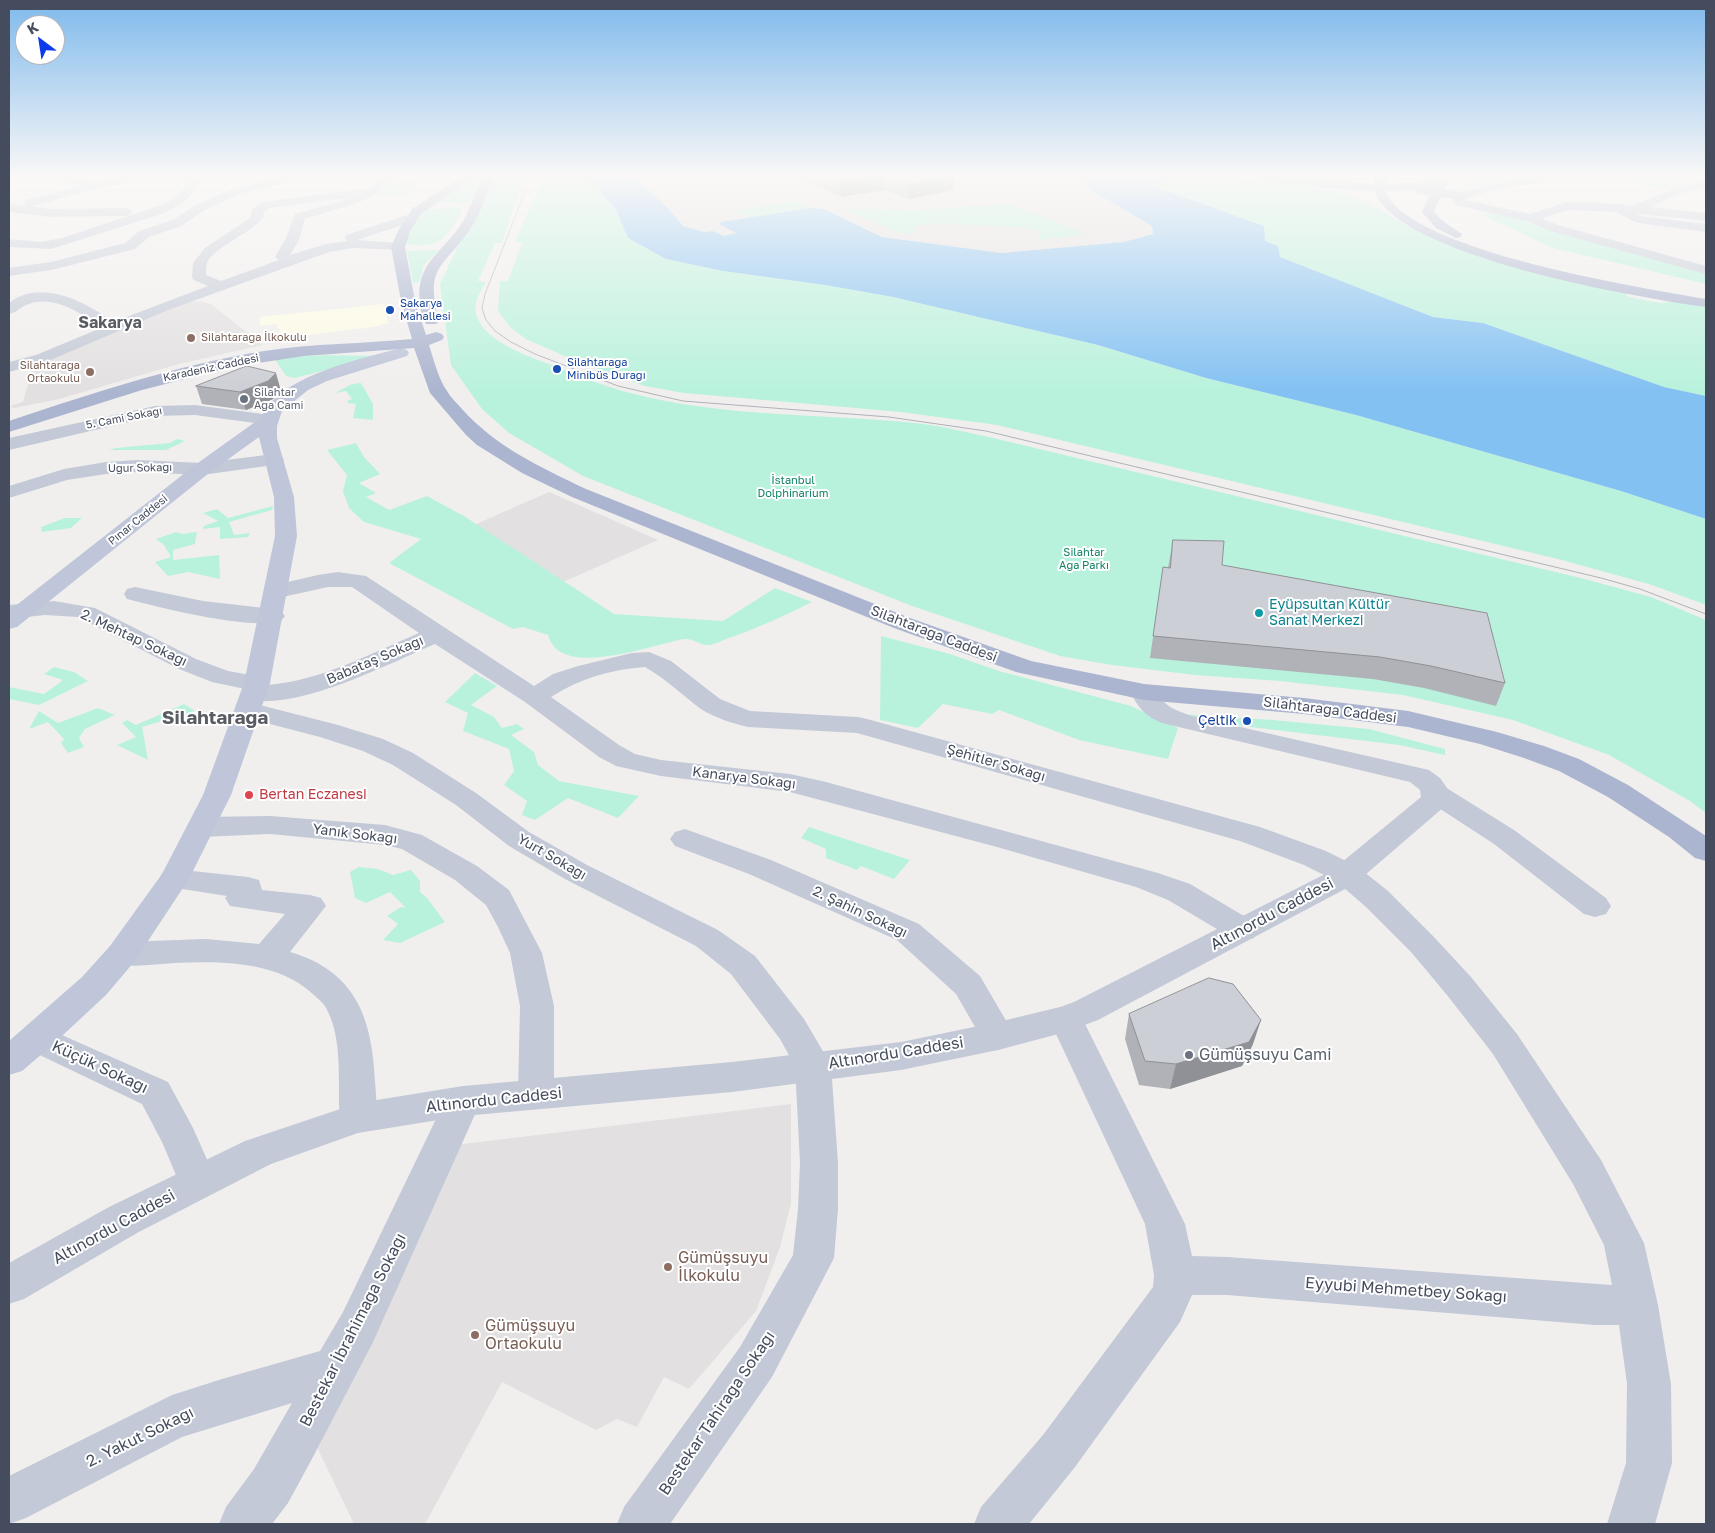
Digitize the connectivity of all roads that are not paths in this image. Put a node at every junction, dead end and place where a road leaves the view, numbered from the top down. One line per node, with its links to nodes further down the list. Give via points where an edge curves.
1 (398, 247): 23 (main road, Silahtarağa Caddesi, via 408,301 407,318)
2 (124, 248): 15 (street, via 51,266)
3 (216, 248): 16 (street, via 200,263 199,277)
4 (288, 248): 13 (street, via 282,257)
5 (326, 248): 6 (street); 13 (street)
6 (329, 248)
7 (406, 248): 8 (main road)
8 (413, 248)
9 (448, 248): 23 (main road, Silahtarağa Caddesi, via 430,271 426,283 427,309)
10 (1469, 248): 18 (main road, via 1600,284)
11 (1493, 248): 17 (main road, via 1562,270)
12 (1625, 248): 14 (street)
13 (291, 260): 16 (street)
14 (1706, 270)
15 (9, 272)
16 (220, 286): 20 (street)
17 (1706, 297)
18 (1706, 303)
19 (9, 310): 20 (street, via 29,300 58,299 92,313)
20 (111, 328): 24 (street, via 42,358)
21 (378, 331): 22 (main road, Karadeniz Caddesi)
22 (356, 345): 23 (main road); 25 (main road, Karadeniz Caddesi, via 228,358 172,370); 27 (main road, Karadeniz Caddesi, via 267,356 192,370)
23 (421, 347): 26 (main road, Pınar Caddesi, via 321,377 302,386 274,409); 36 (main road, Silahtarağa Caddesi, via 434,384 463,422 484,441 554,482 992,656 1053,675); 41 (main road, Silahtarağa Caddesi, via 449,375 474,413 528,454 604,490 888,603 1015,650 1079,666 1144,677 1368,699 1506,728 1550,742 1626,776 1659,794)
24 (9, 368)
25 (9, 420)
26 (270, 420): 28 (street, 5. Cami Sokağı, via 195,410 155,411); 29 (main road, via 268,438); 30 (main road, Pınar Caddesi)
27 (9, 427)
28 (9, 444)
29 (274, 460): 30 (street, Uğur Sokağı); 33 (main road, via 284,497 286,536)
30 (202, 469): 31 (street, Uğur Sokağı, via 106,468 64,475); 34 (main road, Pınar Caddesi)
31 (9, 492)
32 (135, 594): 33 (street, Kanarya Sokağı, via 239,615)
33 (275, 604): 35 (street, Kanarya Sokağı, via 327,580 344,578 358,581); 37 (main road)
34 (14, 614): 37 (street, 2. Mehtap Sokağı, via 44,608 83,612 172,657 235,681)
35 (437, 634): 37 (street, Babataş Sokağı, via 326,682); 38 (street, Kanarya Sokağı)
36 (1144, 692): 39 (street, via 1150,705 1158,712 1184,722 1407,772 1420,776); 43 (main road, Silahtarağa Caddesi, via 1370,714 1488,738 1534,752 1593,777 1648,809)
37 (253, 696): 40 (main road, via 217,795); 54 (street, Yurt Sokağı, via 403,760 466,799 519,839 576,872 707,938 742,965 792,1029)
38 (534, 697): 44 (street, Şehitler Sokağı, via 562,679 632,660 649,659 726,712 758,720 858,725 1250,834 1315,858); 47 (street, Kanarya Sokağı, via 608,751 626,760 661,768 790,783 1008,840 1179,892)
39 (1435, 793): 44 (street, Altınordu Caddesi, via 1434,801); 46 (street, via 1504,837)
40 (202, 826): 45 (main road); 55 (street, Yanık Sokağı, via 270,824 385,835 412,842 466,873 498,898 526,953 537,1006)
41 (1706, 827)
42 (685, 839): 51 (street, 2. Şahin Sokağı, via 760,867 908,932 968,986)
43 (1706, 851)
44 (1347, 874): 47 (street, Altınordu Caddesi); 61 (street, Şehitler Sokağı, via 1422,944 1505,1044 1587,1172 1624,1243)
45 (174, 879): 48 (main road); 49 (street, via 248,888 241,898 310,906)
46 (1595, 906)
47 (1243, 930): 50 (street, Altınordu Caddesi)
48 (122, 954): 49 (street, via 214,951); 52 (main road, via 94,986)
49 (266, 958): 57 (street, via 304,969 328,986 344,1007 356,1051)
50 (1066, 1019): 51 (street, Altınordu Caddesi); 59 (street, via 1165,1224)
51 (998, 1036): 54 (street, Altınordu Caddesi, via 900,1056)
52 (37, 1038): 53 (main road); 58 (street, Küçük Sokağı, via 155,1093)
53 (9, 1060)
54 (813, 1065): 55 (street, Altınordu Caddesi, via 732,1077); 65 (street, Bestekar Tahirağa Sokağı, via 819,1163 813,1258 756,1362)
55 (536, 1094): 56 (street, Altınordu Caddesi)
56 (463, 1101): 57 (street, Altınordu Caddesi); 62 (street, Bestekar İbrahimağa Sokağı, via 358,1327)
57 (358, 1118): 58 (street, Altınordu Caddesi, via 258,1152)
58 (198, 1182): 60 (street, Altınordu Caddesi, via 123,1220)
59 (1175, 1275): 61 (street, Eyyubi Mehmetbey Sokağı, via 1227,1276 1596,1305); 66 (street, via 1174,1289 1165,1308 1059,1451)
60 (9, 1285)
61 (1637, 1305): 67 (street, Şehitler Sokağı, via 1649,1384 1649,1463)
62 (334, 1369): 63 (street, 2. Yakut Sokağı, via 222,1400 172,1418); 64 (street, Bestekar İbrahimağa Sokağı, via 271,1486)
63 (9, 1502)
64 (243, 1524)
65 (641, 1524)
66 (998, 1524)
67 (1631, 1524)

